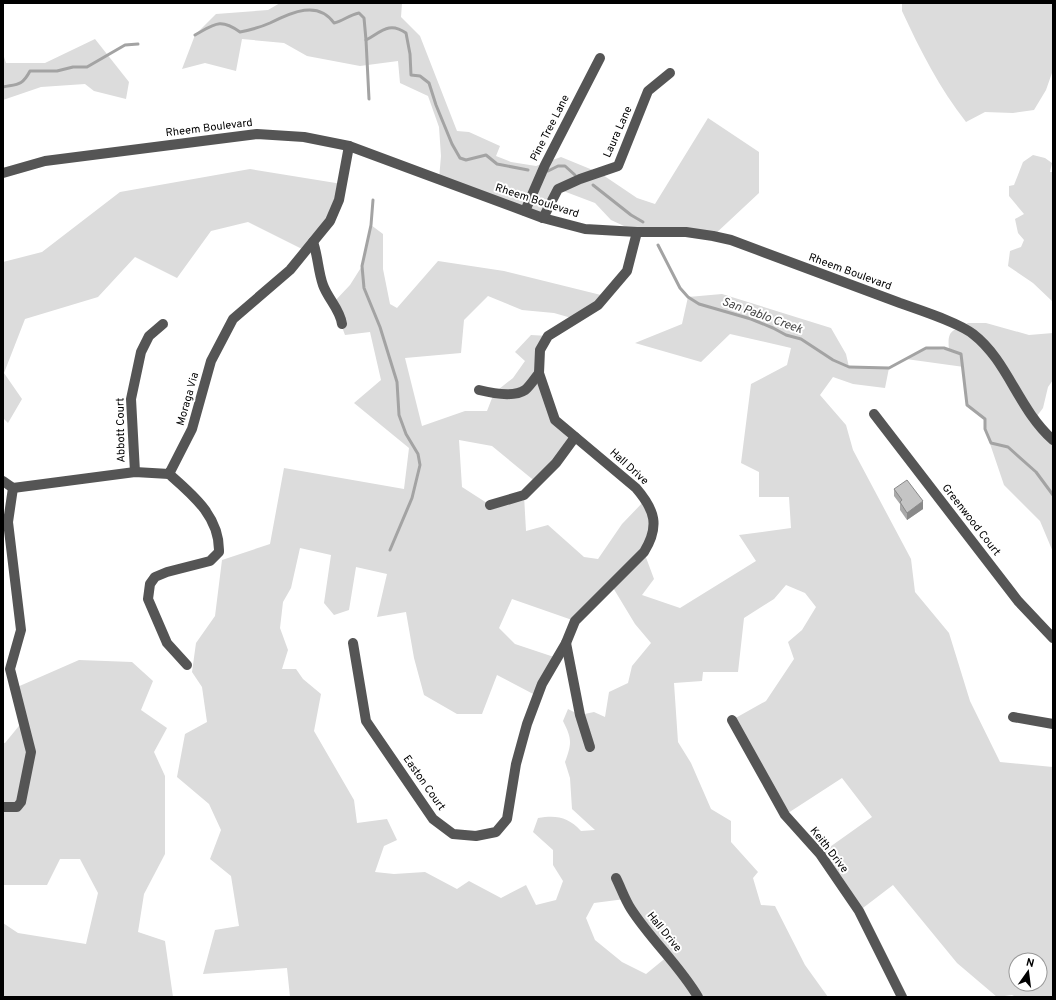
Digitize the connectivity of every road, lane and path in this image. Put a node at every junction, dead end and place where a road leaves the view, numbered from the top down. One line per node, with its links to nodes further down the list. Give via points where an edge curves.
1 (600, 58): 5 (street, Pine Tree Lane)
2 (670, 73): 6 (street, Laura Lane, via 648,91 618,166 558,189)
3 (349, 146): 4 (street, Rheem Boulevard, via 304,137 257,134 45,161); 5 (street, Rheem Boulevard); 8 (street, Moraga Via, via 339,200 330,221)
4 (3, 173)
5 (525, 211): 6 (street, Rheem Boulevard)
6 (542, 218): 7 (street, Rheem Boulevard, via 585,229)
7 (637, 232): 11 (street, Hall Drive, via 627,271 598,305 548,336 540,350); 15 (street, Rheem Boulevard, via 686,232 732,240 934,316 971,333 986,346 1001,366 1022,403)
8 (312, 242): 10 (street, via 318,257 323,284 339,311); 17 (street, Moraga Via, via 290,270 233,319 211,361 192,429)
9 (163, 324): 16 (street, Abbott Court, via 149,336 141,352 131,399)
10 (342, 324)
11 (539, 373): 12 (street, via 525,390 516,393); 14 (street, Hall Drive, via 555,420)
12 (479, 390)
13 (874, 414): 21 (street, Greenwood Court, via 1018,600)
14 (575, 437): 20 (street, via 556,463 524,495); 23 (street, Hall Drive, via 636,488 652,511 654,525 652,540 644,552 575,621)
15 (1053, 440)
16 (134, 472): 17 (street); 19 (street)
17 (169, 474): 24 (street, via 197,499 214,523 220,539 219,552 210,561 167,572 155,577 150,584 148,599 164,636)
18 (3, 481): 19 (street)
19 (12, 488): 25 (street, via 8,522 21,630)
20 (490, 505)
21 (1053, 638)
22 (353, 643): 23 (street, Easton Court, via 366,721 433,819 453,834 476,836 496,832 507,819 516,764 527,724 542,684)
23 (566, 643): 29 (street, via 580,715)
24 (187, 665)
25 (7, 669): 30 (street, via 31,752 21,802 17,807)
26 (1013, 717): 28 (street)
27 (732, 720): 33 (street, Keith Drive, via 786,815 820,854 859,911)
28 (1053, 724)
29 (590, 747)
30 (3, 807)
31 (616, 878): 32 (street, Hall Drive, via 629,908 688,980)
32 (698, 997)
33 (902, 997)

